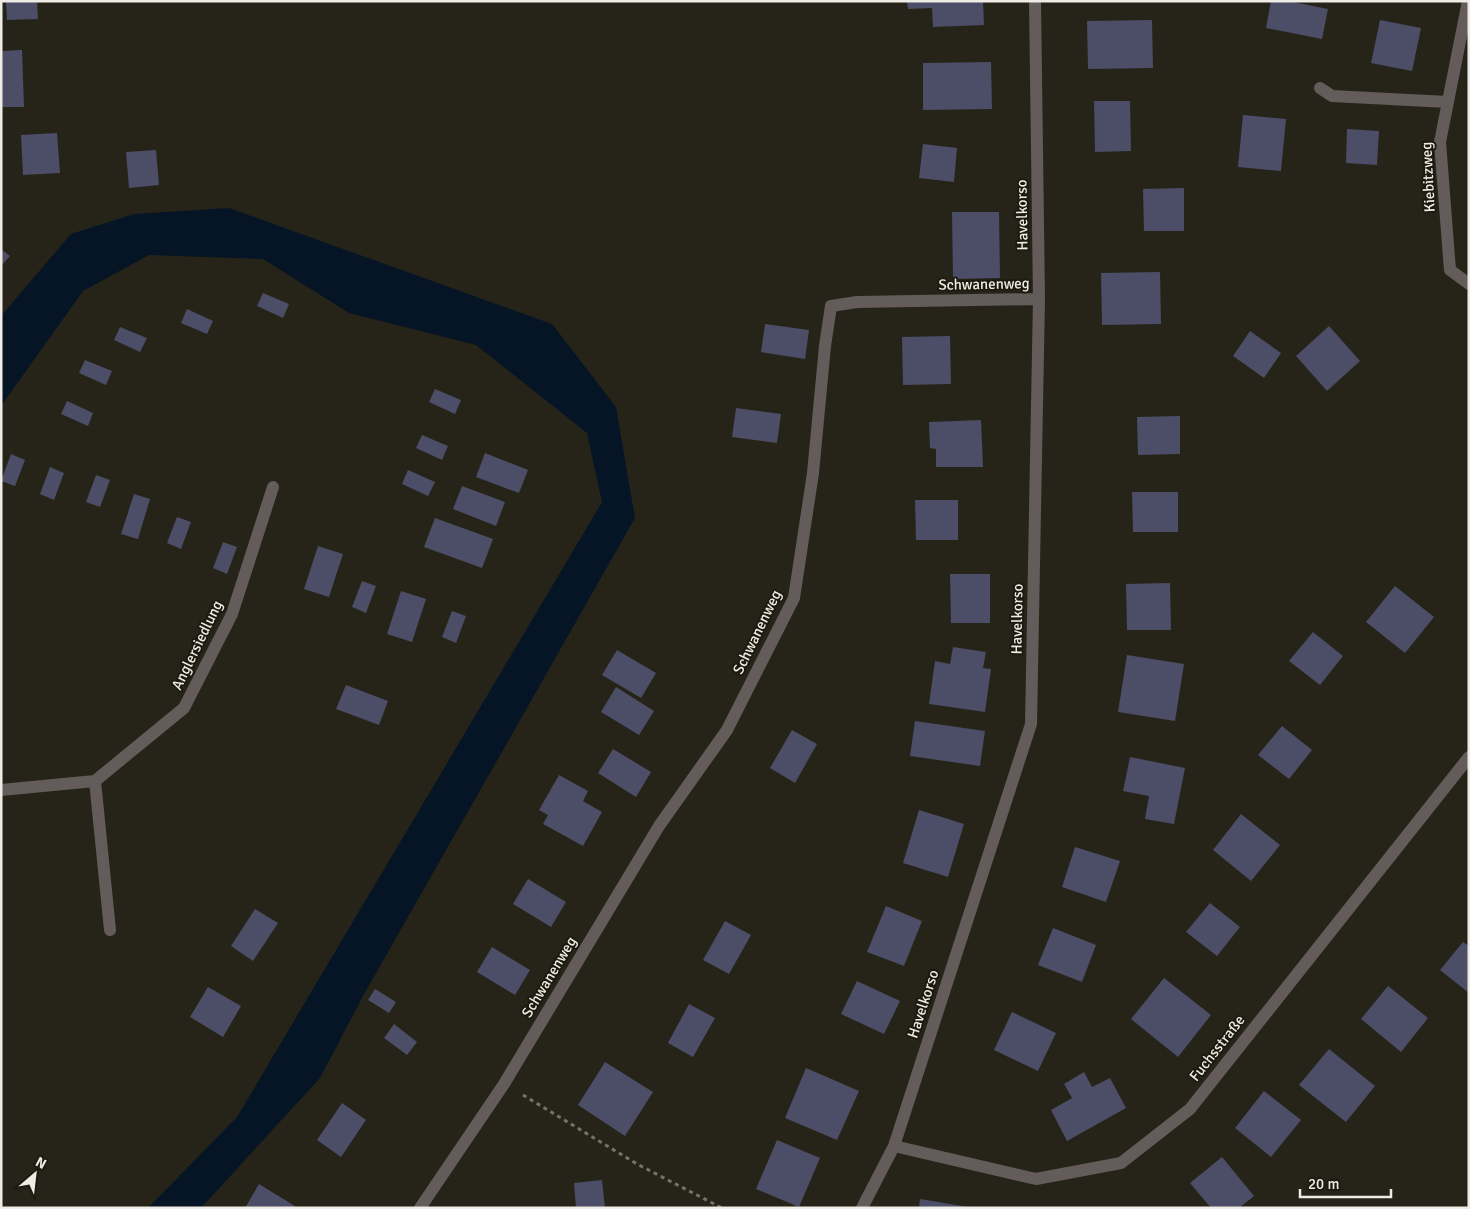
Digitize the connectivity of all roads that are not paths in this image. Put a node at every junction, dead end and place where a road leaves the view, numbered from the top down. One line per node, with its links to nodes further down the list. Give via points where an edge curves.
1 (1035, 1): 6 (street, Havelkorso)
2 (1468, 1): 4 (street, Kiebitzweg)
3 (1320, 88): 4 (street, via 1332,96)
4 (1448, 102): 5 (street, Kiebitzweg, via 1440,142 1450,270)
5 (1469, 284)
6 (1039, 299): 12 (street, Havelkorso, via 1031,724); 13 (street, Schwanenweg, via 857,302 831,306 813,473 794,598 726,730 659,826 504,1084)
7 (273, 487): 9 (street, Anglersiedlung, via 232,614 184,708)
8 (1469, 757): 12 (street, Fuchsstraße, via 1190,1109 1121,1163 1036,1179)
9 (95, 781): 10 (street); 11 (street)
10 (1, 790)
11 (110, 930)
12 (894, 1146): 14 (street, Havelkorso)
13 (420, 1208)
14 (862, 1208)

